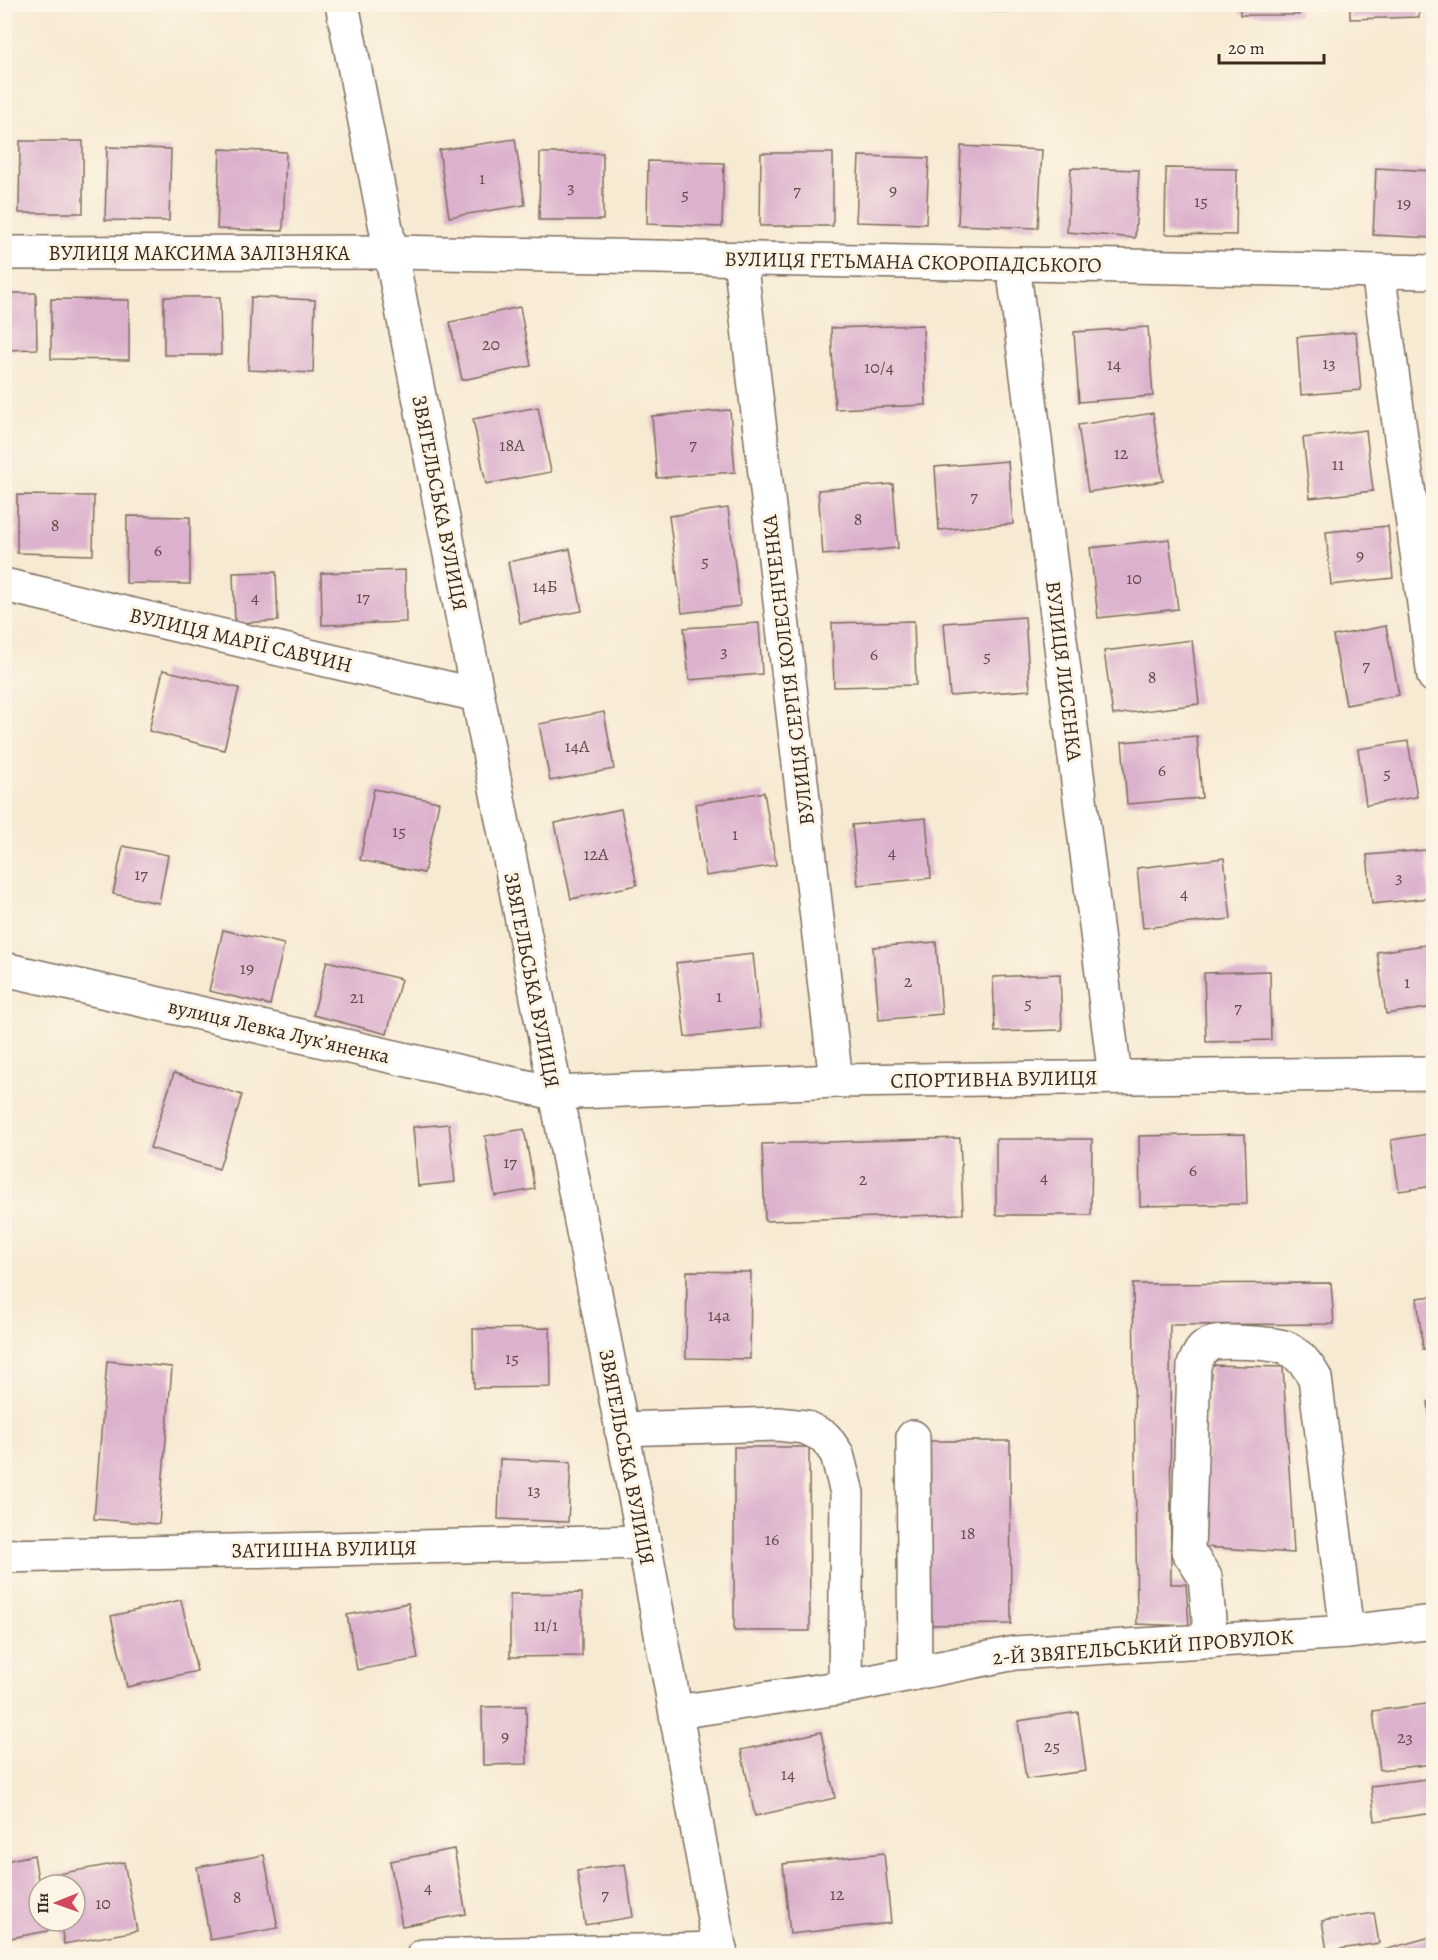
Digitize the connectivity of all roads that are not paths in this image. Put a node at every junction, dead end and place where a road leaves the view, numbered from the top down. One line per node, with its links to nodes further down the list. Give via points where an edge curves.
1 (342, 4): 2 (street, ЗВЯГЕЛЬСЬКА ВУЛИЦЯ)
2 (393, 252): 3 (street, ВУЛИЦЯ МАКСИМА ЗАЛІЗНЯКА); 4 (street, ВУЛИЦЯ ГЕТЬМАНА СКОРОПАДСЬКОГО); 10 (street, ЗВЯГЕЛЬСЬКА ВУЛИЦЯ)
3 (4, 253)
4 (740, 259): 5 (street, ВУЛИЦЯ ГЕТЬМАНА СКОРОПАДСЬКОГО); 14 (street, ВУЛИЦЯ СЕРГІЯ КОЛЕСНІЧЕНКА)
5 (1013, 264): 6 (street, ВУЛИЦЯ ГЕТЬМАНА СКОРОПАДСЬКОГО); 13 (street, ВУЛИЦЯ ЛИСЕНКА)
6 (1378, 271): 7 (street, ВУЛИЦЯ ГЕТЬМАНА СКОРОПАДСЬКОГО); 9 (street)
7 (1434, 272)
8 (4, 585): 10 (street, ВУЛИЦЯ МАРІЇ САВЧИН)
9 (1434, 676)
10 (477, 695): 15 (street, ЗВЯГЕЛЬСЬКА ВУЛИЦЯ)
11 (4, 969): 15 (street, вулиця Левка Лукʼяненка)
12 (1434, 1073): 13 (street, СПОРТИВНА ВУЛИЦЯ)
13 (1115, 1077): 14 (street, СПОРТИВНА ВУЛИЦЯ)
14 (836, 1081): 15 (street, СПОРТИВНА ВУЛИЦЯ)
15 (554, 1093): 16 (street, ЗВЯГЕЛЬСЬКА ВУЛИЦЯ)
16 (621, 1429): 18 (street, ЗВЯГЕЛЬСЬКА ВУЛИЦЯ); 24 (street, via 778,1424 805,1427 825,1437 837,1454 847,1494)
17 (913, 1437): 23 (street)
18 (644, 1542): 19 (street, ЗАТИШНА ВУЛИЦЯ); 25 (street, ЗВЯГЕЛЬСЬКА ВУЛИЦЯ)
19 (4, 1556)
20 (1434, 1622): 21 (street, 2-Й ЗВЯГЕЛЬСЬКИЙ ПРОВУЛОК)
21 (1347, 1632): 22 (street, 2-Й ЗВЯГЕЛЬСЬКИЙ ПРОВУЛОК); 22 (street, via 1315,1378 1306,1361 1284,1347 1222,1342 1199,1352 1194,1365 1188,1551 1205,1577)
22 (1211, 1641): 23 (street, 2-Й ЗВЯГЕЛЬСЬКИЙ ПРОВУЛОК, via 1015,1653)
23 (915, 1673): 24 (street, 2-Й ЗВЯГЕЛЬСЬКИЙ ПРОВУЛОК)
24 (844, 1687): 25 (street, 2-Й ЗВЯГЕЛЬСЬКИЙ ПРОВУЛОК)
25 (676, 1712): 26 (street, ЗВЯГЕЛЬСЬКА ВУЛИЦЯ)
26 (721, 1952): 27 (street)
27 (423, 1956)

